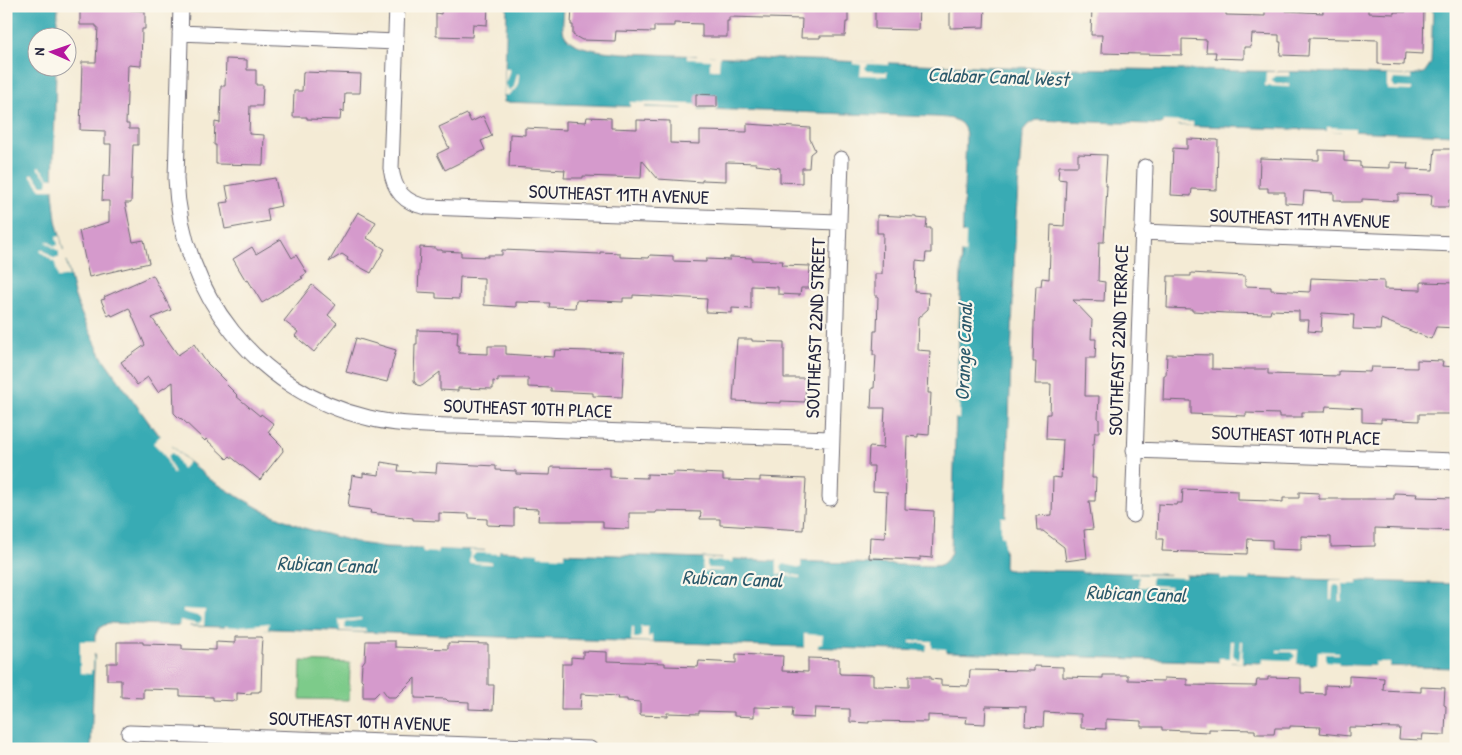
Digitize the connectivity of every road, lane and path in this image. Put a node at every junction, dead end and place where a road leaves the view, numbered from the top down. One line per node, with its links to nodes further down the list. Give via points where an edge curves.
1 (181, 6): 3 (street, SOUTHEAST 10TH PLACE)
2 (397, 6): 4 (street)
3 (180, 33): 4 (street); 10 (street, SOUTHEAST 10TH PLACE, via 176,179 181,222 190,256 210,300 230,330 278,376 301,391 345,411 384,421)
4 (396, 42): 7 (street, SOUTHEAST 11TH AVENUE, via 391,168 394,183 412,203 427,207)
5 (841, 159): 7 (street, SOUTHEAST 22ND STREET)
6 (1145, 167): 8 (street, SOUTHEAST 22ND TERRACE)
7 (838, 222): 10 (street, SOUTHEAST 22ND STREET)
8 (1142, 232): 9 (street, SOUTHEAST 11TH AVENUE); 11 (street, SOUTHEAST 22ND TERRACE)
9 (1456, 244)
10 (831, 439): 13 (street, SOUTHEAST 22ND STREET)
11 (1134, 450): 12 (street, SOUTHEAST 10TH PLACE); 14 (street, SOUTHEAST 22ND TERRACE)
12 (1456, 461)
13 (830, 498)
14 (1133, 515)
15 (130, 733): 16 (street, SOUTHEAST 10TH AVENUE)
16 (213, 742): 17 (street, SOUTHEAST 10TH AVENUE)
17 (431, 746): 18 (street, SOUTHEAST 10TH AVENUE)
18 (590, 749)

